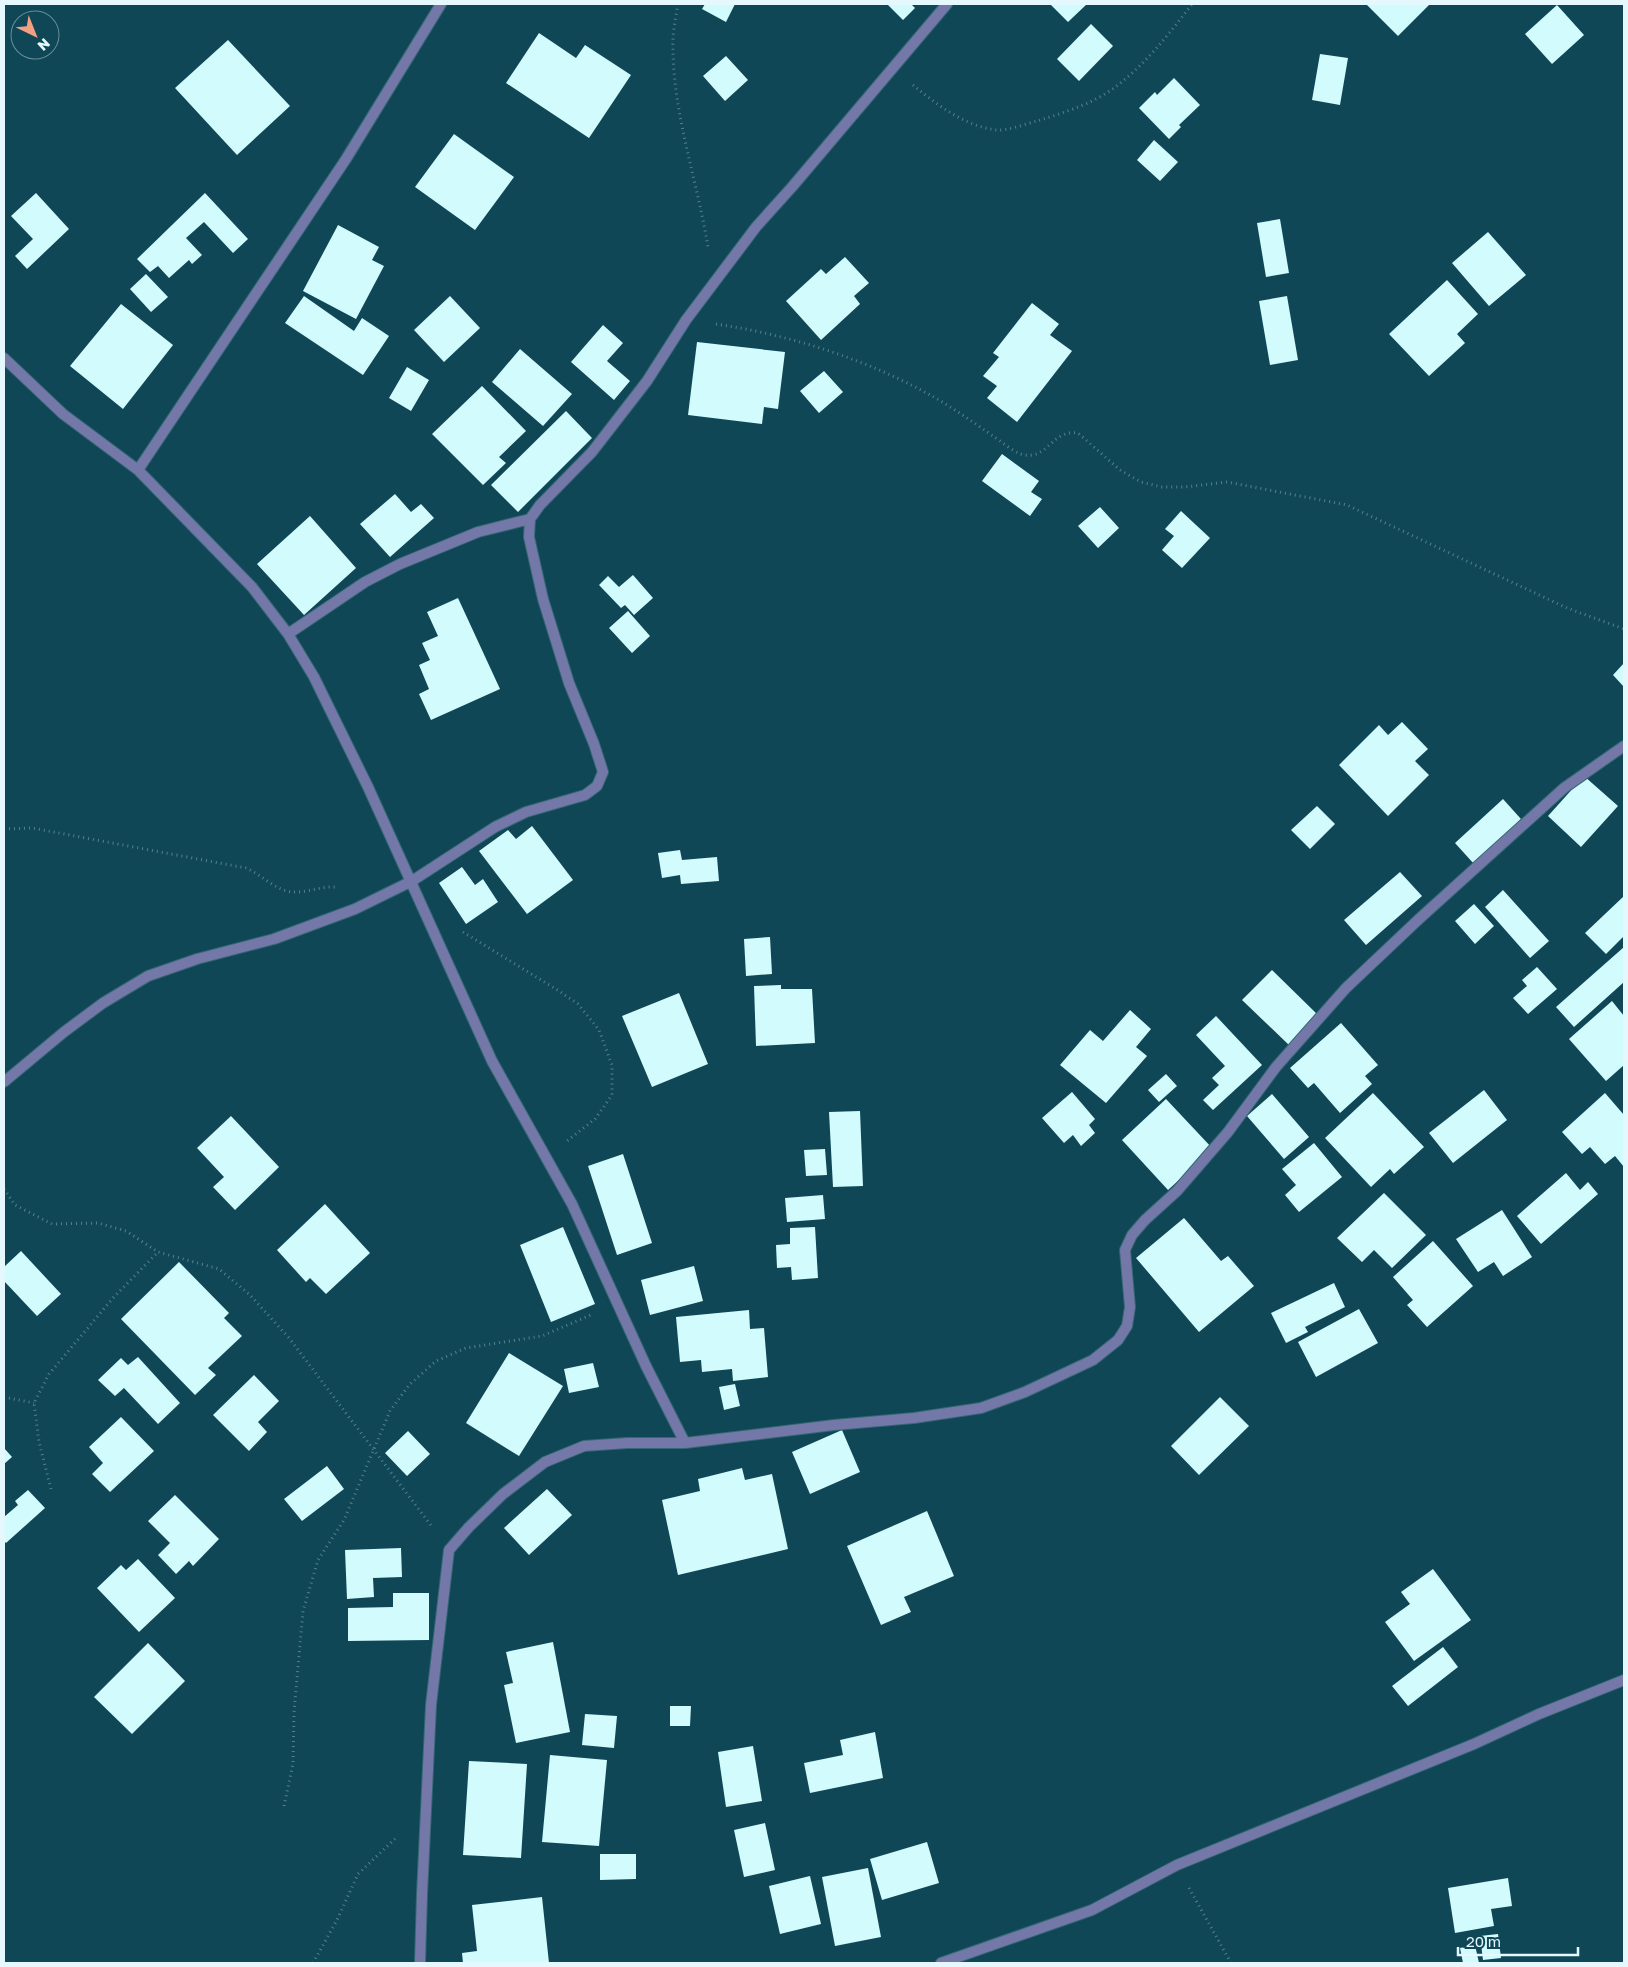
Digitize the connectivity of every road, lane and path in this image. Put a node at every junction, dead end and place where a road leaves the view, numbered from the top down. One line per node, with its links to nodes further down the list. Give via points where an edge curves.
1 (441, 4): 9 (street, via 346,159)
2 (678, 4): 6 (path, via 673,41 675,84)
3 (946, 4): 5 (street)
4 (1192, 4): 5 (path, via 1148,58 1114,88 1055,116 998,130 976,126 948,111)
5 (892, 67): 6 (street)
6 (714, 281): 7 (street)
7 (686, 320): 10 (street, via 647,381 592,452); 11 (path, via 769,334 892,375 965,416 1021,454 1043,452 1061,434 1078,433 1120,470 1141,482 1162,487 1227,482 1347,505 1567,608)
8 (4, 358): 9 (street, via 64,414)
9 (138, 470): 12 (street, via 252,587)
10 (530, 519): 12 (street, via 478,532 400,564 365,582); 15 (street, via 529,537 543,598 569,683 603,772 596,786 585,795 526,812 495,827)
11 (1624, 629)
12 (288, 634): 15 (street, via 314,677)
13 (1624, 746): 25 (street, via 1564,788 1426,912 1346,988 1276,1067 1228,1132 1177,1191 1132,1235 1125,1250 1130,1306 1126,1326 1118,1340 1093,1360 1025,1392 981,1408)
14 (4, 829): 16 (path, via 32,828 246,868 292,892 339,887)
15 (412, 881): 16 (street); 17 (street)
16 (372, 900): 18 (street, via 290,934 148,976 102,1003)
17 (424, 912): 19 (street, via 492,1061); 19 (path, via 475,938 560,990 578,1004 599,1030 612,1065 612,1095 595,1119)
18 (4, 1082)
19 (544, 1154): 22 (street, via 572,1204)
20 (4, 1189): 21 (path, via 16,1206 52,1224 98,1223 126,1231)
21 (158, 1252): 24 (path, via 113,1298 48,1374); 26 (path, via 219,1269 250,1295 288,1338)
22 (616, 1302): 25 (street); 26 (path, via 542,1336 466,1348 436,1361 409,1385 390,1411)
23 (4, 1397): 24 (path)
24 (34, 1403): 27 (path, via 39,1442)
25 (685, 1443): 28 (street, via 584,1446 546,1462 503,1494)
26 (374, 1449): 28 (path); 30 (path, via 344,1520 318,1560 303,1611 294,1703 293,1764)
27 (51, 1490)
28 (449, 1550): 31 (street, via 431,1705)
29 (1624, 1680): 32 (street)
30 (284, 1806)
31 (426, 1811): 33 (path, via 358,1874); 34 (street)
32 (1177, 1865): 35 (street, via 1092,1910); 36 (path)
33 (313, 1963)
34 (420, 1963)
35 (941, 1963)
36 (1231, 1963)

